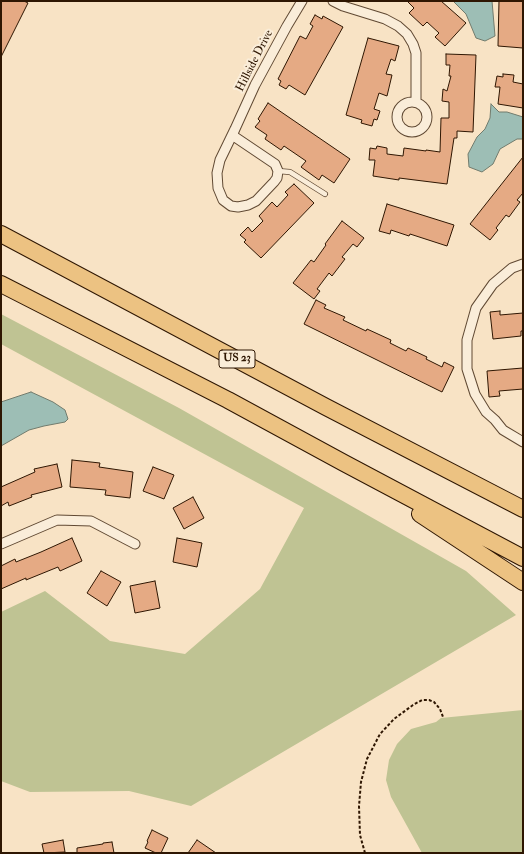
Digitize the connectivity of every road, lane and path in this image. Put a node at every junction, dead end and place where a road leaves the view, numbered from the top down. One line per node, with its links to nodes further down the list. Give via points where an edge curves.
1 (302, 1): 4 (street, Hillside Drive, via 255,85)
2 (333, 1): 3 (street, via 385,19 407,34 416,53)
3 (416, 102)
4 (232, 134): 5 (street, via 276,164); 5 (street, Hillside Drive, via 216,173 223,200 231,206 238,207 256,201 278,178)
5 (278, 171): 6 (lane, via 290,172)
6 (325, 194)
7 (1, 234): 12 (highway, US 23)
8 (523, 264): 10 (street, via 512,268 493,284 476,308 467,340 467,369 475,394 486,412 502,430)
9 (1, 284): 11 (highway, via 228,400)
10 (523, 442)
11 (344, 463): 17 (highway); 18 (highway)
12 (473, 483): 13 (highway); 14 (highway, US 23)
13 (523, 502)
14 (523, 509)
15 (1, 544): 16 (street, via 57,520 91,521)
16 (135, 544)
17 (523, 558)
18 (523, 582)
19 (443, 717): 20 (path, via 434,702 422,700 394,719 380,734 367,758 361,782 360,835)
20 (365, 853)

